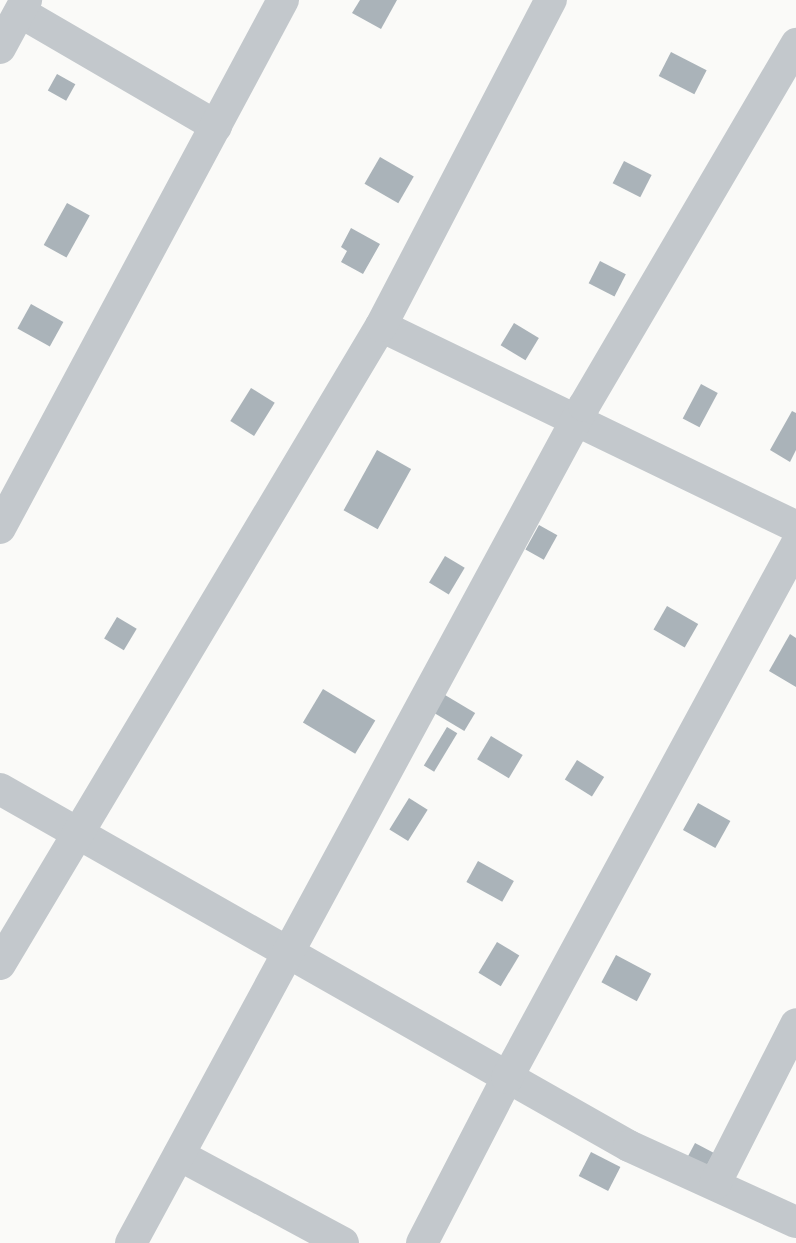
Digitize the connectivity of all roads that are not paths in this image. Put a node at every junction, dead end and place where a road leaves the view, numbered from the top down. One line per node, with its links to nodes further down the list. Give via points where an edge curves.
1 (283, 0): 6 (street)
2 (551, 0): 7 (street)
3 (23, 6): 5 (street); 6 (street)
4 (796, 44): 8 (street)
5 (0, 48)
6 (216, 126): 10 (street)
7 (381, 326): 8 (street); 14 (street)
8 (576, 421): 9 (street); 15 (street)
9 (796, 527)
10 (0, 528)
11 (796, 545): 12 (street)
12 (785, 591): 18 (street)
13 (0, 789): 14 (street)
14 (76, 833): 15 (street); 16 (street)
15 (288, 954): 18 (street); 19 (street)
16 (0, 964)
17 (796, 1024): 20 (street)
18 (507, 1078): 20 (street, via 629,1146); 24 (street)
19 (179, 1155): 22 (street); 23 (street)
20 (715, 1184): 21 (street)
21 (796, 1222)
22 (131, 1243)
23 (343, 1243)
24 (422, 1243)

